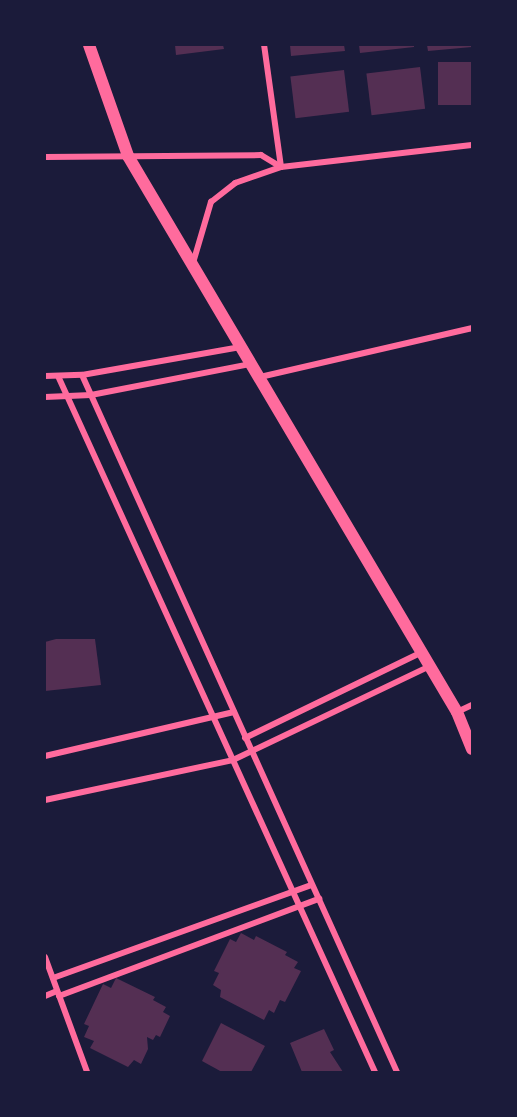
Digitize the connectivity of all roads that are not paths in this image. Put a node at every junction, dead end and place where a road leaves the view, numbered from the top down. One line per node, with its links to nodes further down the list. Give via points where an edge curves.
1 (89, 45): 4 (main road)
2 (264, 45): 6 (street)
3 (472, 144): 6 (street)
4 (128, 156): 5 (street); 6 (street, via 261,155); 7 (main road)
5 (45, 157)
6 (281, 167): 7 (street, via 236,183 212,202)
7 (193, 265): 9 (main road)
8 (472, 328): 14 (street)
9 (241, 347): 10 (main road); 11 (street)
10 (251, 364): 14 (main road); 16 (street)
11 (82, 375): 13 (street); 16 (street)
12 (45, 376): 13 (street)
13 (58, 376): 15 (street)
14 (259, 377): 18 (main road)
15 (67, 396): 16 (street); 17 (street); 23 (street)
16 (91, 396): 21 (street)
17 (45, 397)
18 (422, 652): 19 (main road); 25 (street)
19 (430, 666): 22 (main road); 27 (street)
20 (472, 705): 22 (street)
21 (234, 712): 23 (street); 25 (street)
22 (458, 712): 24 (main road); 26 (main road)
23 (213, 717): 28 (street); 29 (street)
24 (472, 724)
25 (246, 738): 27 (street)
26 (472, 749)
27 (252, 751): 29 (street); 31 (street)
28 (45, 756)
29 (233, 760): 30 (street); 32 (street)
30 (45, 800)
31 (312, 885): 32 (street); 33 (street)
32 (293, 892): 34 (street); 36 (street)
33 (319, 899): 34 (street); 41 (street)
34 (300, 906): 37 (street); 40 (street)
35 (45, 957): 36 (street)
36 (53, 978): 37 (street)
37 (58, 993): 38 (street); 39 (street)
38 (45, 996)
39 (87, 1072)
40 (375, 1072)
41 (397, 1072)

